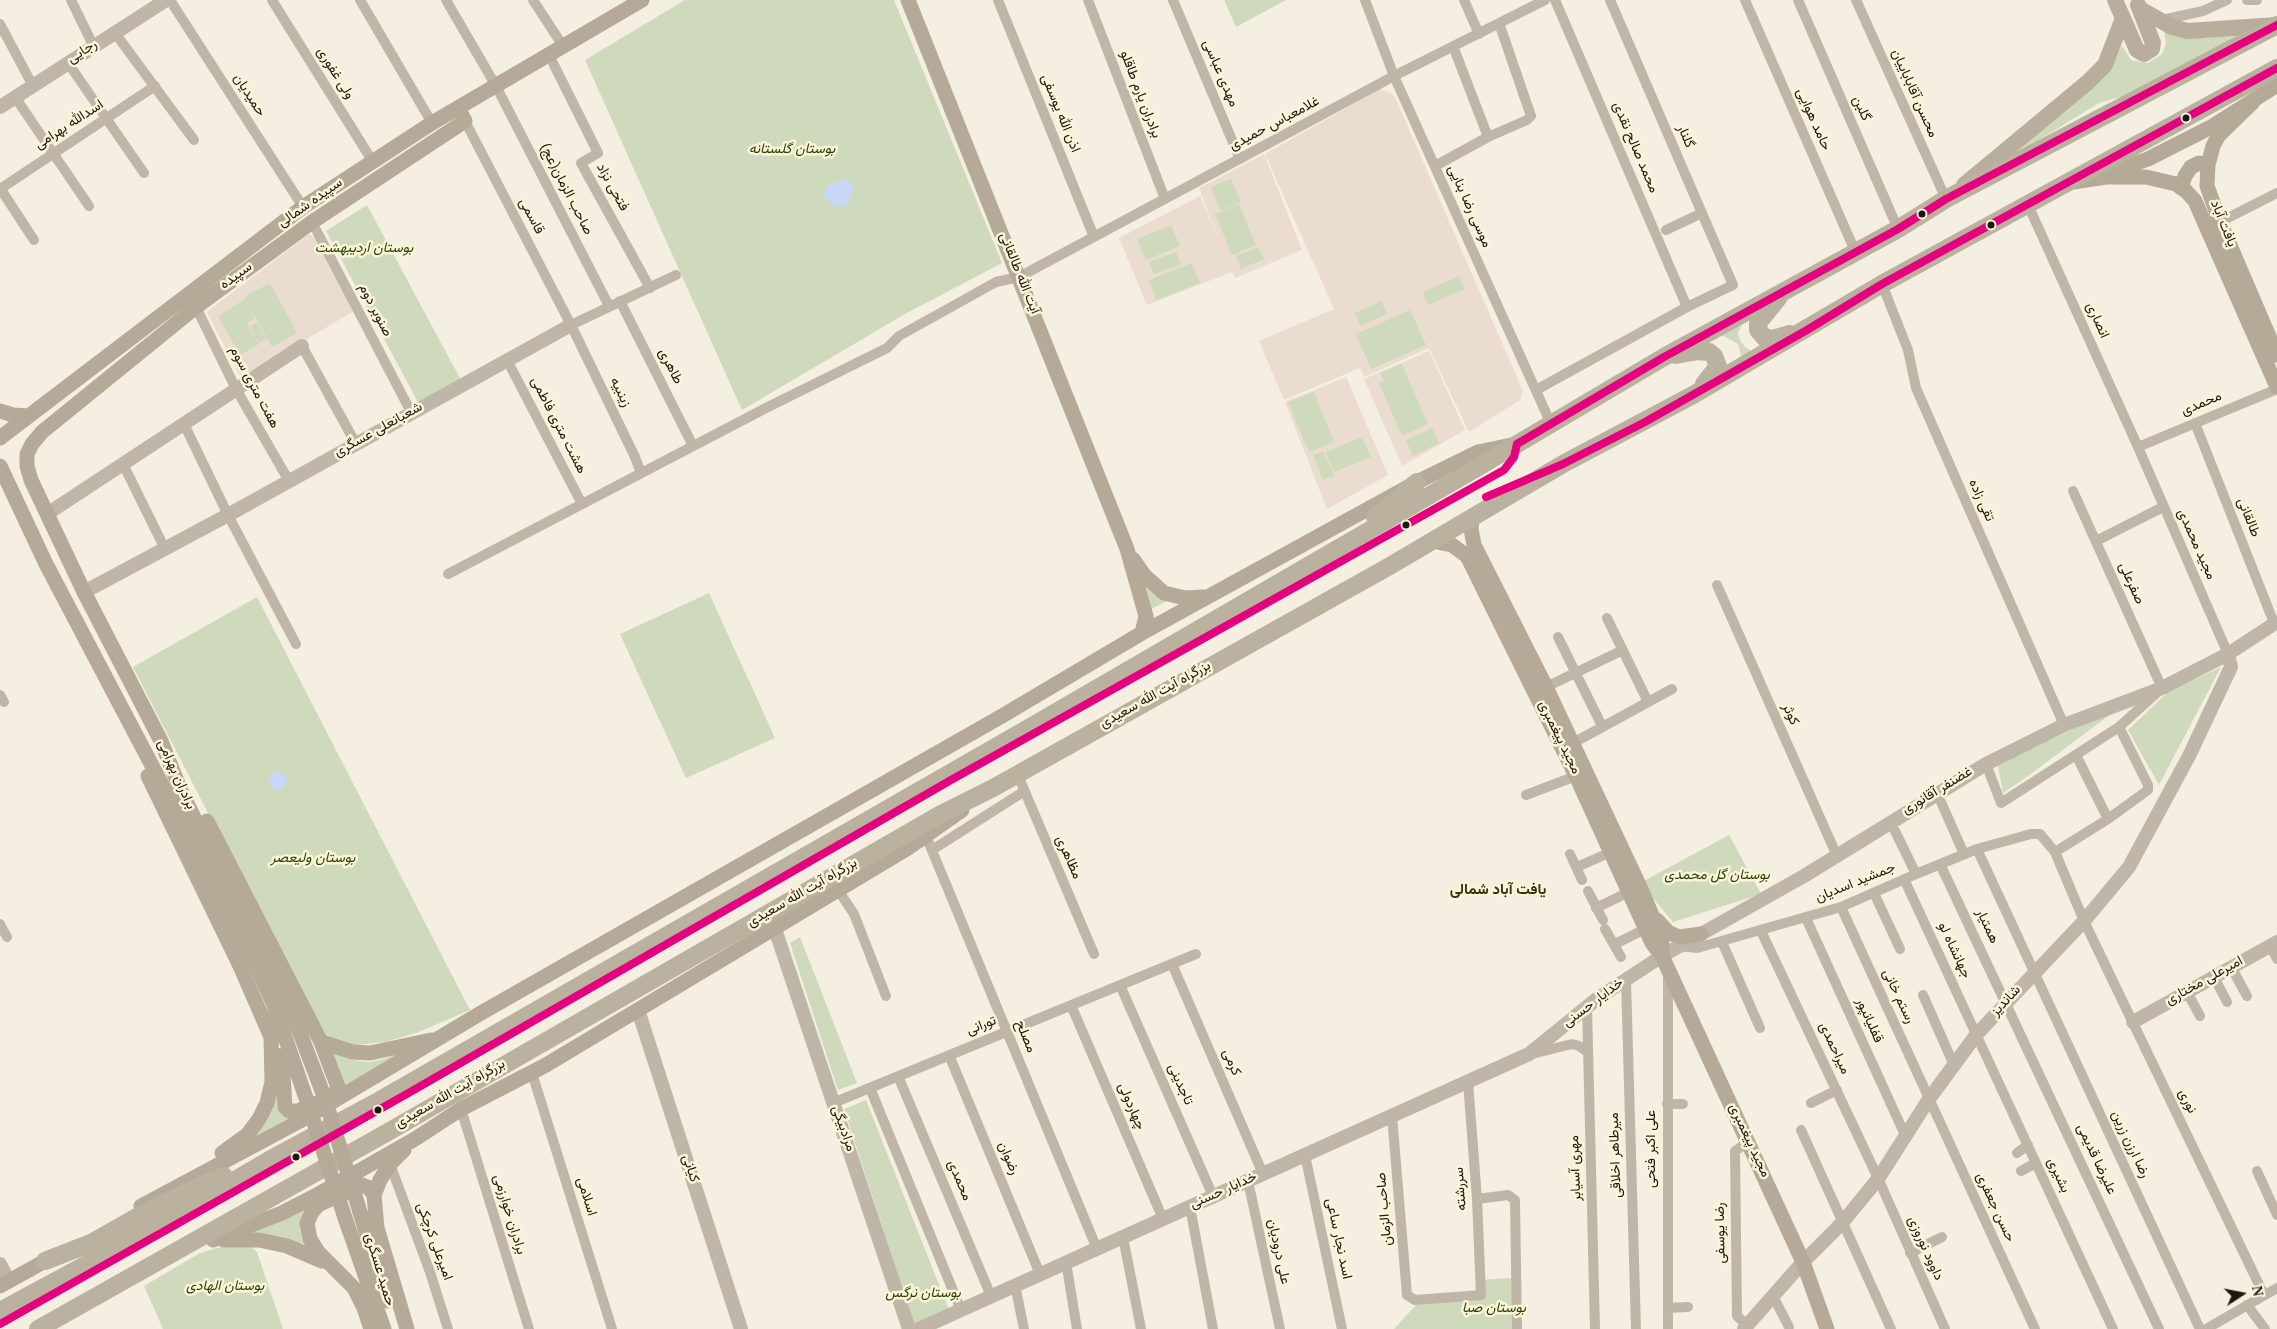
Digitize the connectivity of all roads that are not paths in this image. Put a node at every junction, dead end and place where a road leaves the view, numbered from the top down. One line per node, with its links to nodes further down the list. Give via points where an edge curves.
1 (71, 0): 35 (street)
2 (168, 0): 31 (street, رجایی); 66 (street, حمیدیان)
3 (272, 0): 54 (street, ولی غفوری)
4 (360, 0): 49 (street)
5 (446, 0): 42 (street, صاحب الزمان(عج))
6 (533, 0): 33 (street)
7 (908, 0): 78 (main road, آیت الله طالقانی)
8 (998, 0): 72 (street, اذن الله یوسفی)
9 (1088, 0): 62 (street, برادران یارم طاقلو)
10 (1173, 0): 53 (street, مهدی عباسی)
11 (1365, 0): 39 (street, موسی رضا بنایی)
12 (1464, 0): 32 (street)
13 (1544, 0): 24 (street, غلامعباس حمیدی)
14 (1555, 0): 84 (street, محمد صالح نقدی)
15 (1610, 0): 67 (street, گلنار)
16 (1745, 0): 75 (street, حامد هوایی)
17 (1798, 0): 70 (street, گلبن)
18 (1856, 0): 63 (street, محسن آقاباباییان)
19 (2115, 0): 26 (main road)
20 (2227, 0): 27 (street, via 2179,18)
21 (2247, 0): 22 (street)
22 (2257, 0)
23 (634, 2): 33 (main road, سپیده شمالی)
24 (1531, 3): 28 (street, غلامعباس حمیدی)
25 (2138, 4): 26 (main road, via 2153,43 2148,53 2137,50); 27 (main road)
26 (2123, 18): 63 (main road, via 2105,65)
27 (2160, 20): 30 (main road, via 2188,31)
28 (1499, 23): 32 (street, غلامعباس حمیدی); 50 (street, via 1531,116)
29 (0, 24): 40 (street)
30 (2277, 25): 63 (highway)
31 (115, 33): 35 (street, رجایی); 41 (street)
32 (1479, 34): 34 (street, غلامعباس حمیدی)
33 (563, 46): 36 (main road, سپیده شمالی)
34 (1453, 46): 39 (street, غلامعباس حمیدی); 50 (street)
35 (94, 47): 37 (street, رجایی)
36 (549, 55): 42 (main road, سپیده شمالی); 81 (street, فتحی نزاد, via 598,153 581,163)
37 (68, 63): 40 (street, رجایی); 48 (street)
38 (2277, 68): 58 (highway, بزرگراه آیت الله سعیدی)
39 (1394, 76): 53 (street, غلامعباس حمیدی); 56 (street, موسی رضا بنایی)
40 (33, 86): 44 (street, رجایی)
41 (154, 86): 48 (street, اسدالله بهرامی); 51 (street)
42 (496, 86): 47 (main road, سپیده شمالی); 83 (street, صاحب الزمان(عج))
43 (2277, 86): 45 (main road)
44 (15, 97): 46 (street, رجایی); 52 (street)
45 (2253, 102): 55 (main road, یافت آباد, via 2219,135); 58 (main road, via 2211,128 2130,167)
46 (0, 107)
47 (461, 115): 49 (main road, سپیده شمالی); 68 (main road, سپیده); 87 (street, قاسمی)
48 (107, 117): 52 (street, اسدالله بهرامی); 57 (street)
49 (432, 123): 54 (main road, سپیده شمالی)
50 (1488, 137): 56 (street)
51 (194, 140)
52 (52, 154): 59 (street, اسدالله بهرامی); 65 (street)
53 (1240, 159): 62 (street, غلامعباس حمیدی)
54 (373, 162): 66 (main road, سپیده شمالی)
55 (2208, 165): 60 (main road, via 2198,163 2191,167); 69 (main road, یافت آباد, via 2207,186)
56 (1435, 166): 96 (street, موسی رضا بنایی)
57 (144, 173)
58 (2066, 184): 60 (main road, via 2126,176 2162,180); 64 (highway, بزرگراه آیت الله سعیدی)
59 (0, 188): 73 (street)
60 (2181, 188): 94 (main road, via 2195,201)
61 (2277, 193): 69 (street)
62 (1165, 200): 72 (street, غلامعباس حمیدی)
63 (1946, 200): 70 (highway)
64 (2028, 205): 79 (highway, بزرگراه آیت الله سعیدی); 108 (street, انصاری)
65 (89, 206)
66 (303, 207): 74 (main road, سپیده شمالی)
67 (1702, 213): 71 (street); 84 (street, گلنار, via 1733,285)
68 (312, 222): 76 (main road, سپیده); 99 (street, صنوبر دوم)
69 (2220, 222): 91 (main road, یافت آباد)
70 (1898, 228): 75 (highway)
71 (1666, 230)
72 (1094, 237): 78 (street, غلامعباس حمیدی)
73 (34, 240)
74 (248, 249): 76 (main road); 86 (main road, سپیده شمالی)
75 (1854, 251): 80 (highway)
76 (258, 262): 85 (main road, سپیده)
77 (676, 274): 81 (street, شعبانعلی عسگری)
78 (1019, 277): 107 (street, غلامعباس حمیدی, via 996,282 899,336 887,348); 127 (main road, آیت الله طالقانی)
79 (1882, 284): 88 (highway, بزرگراه آیت الله سعیدی); 146 (street, تقی زاده, via 1908,350 1916,388)
80 (1790, 286): 88 (highway, via 1758,323 1758,330 1765,338 1773,339); 92 (highway)
81 (650, 288): 82 (street, شعبانعلی عسگری)
82 (620, 301): 83 (street, شعبانعلی عسگری); 107 (street, طاهری)
83 (609, 306): 87 (street, شعبانعلی عسگری)
84 (1687, 307): 96 (street)
85 (196, 308): 89 (main road, سپیده); 95 (street, هفت متری سوم)
86 (155, 319): 89 (main road); 100 (main road, سپیده شمالی)
87 (571, 325): 93 (street, شعبانعلی عسگری); 112 (street, زینبیه)
88 (1807, 330): 97 (highway, بزرگراه آیت الله سعیدی)
89 (165, 333): 109 (main road, سپیده, via 42,432)
90 (302, 346): 95 (street); 105 (street)
91 (2277, 355)
92 (1664, 357): 97 (highway, via 1698,352 1709,352 1714,356 1718,366 1715,372); 103 (highway)
93 (507, 360): 99 (street, شعبانعلی عسگری); 117 (street, هشت متری فاطمی)
94 (2277, 388): 101 (street, محمدی)
95 (236, 389): 102 (street); 113 (street, هفت متری سوم)
96 (1536, 390): 103 (street, موسی رضا بنایی)
97 (1693, 395): 122 (highway, بزرگراه آیت الله سعیدی, via 1563,464)
98 (0, 411): 100 (main road)
99 (412, 414): 105 (street, شعبانعلی عسگری)
100 (28, 416): 104 (main road, سپیده شمالی)
101 (2195, 423): 108 (street, محمدی); 134 (street, طالقانی)
102 (184, 424): 110 (street); 121 (street)
103 (1551, 424): 106 (highway)
104 (0, 438)
105 (356, 444): 113 (street, شعبانعلی عسگری)
106 (1517, 444): 114 (main road, via 1478,452); 125 (highway)
107 (693, 446): 112 (street, غلامعباس حمیدی)
108 (2138, 447): 118 (street, مجید محمدی)
109 (27, 454): 120 (main road, برادران بهرامی, via 31,480)
110 (123, 464): 120 (street); 126 (street)
111 (0, 466): 119 (main road, برادران بهرامی)
112 (641, 474): 117 (street, غلامعباس حمیدی)
113 (289, 481): 121 (street, شعبانعلی عسگری)
114 (1417, 482): 125 (highway); 132 (main road)
115 (0, 490): 119 (main road)
116 (2073, 491): 124 (street, صفرعلی)
117 (582, 504): 129 (street, غلامعباس حمیدی)
118 (2163, 507): 124 (street); 139 (street, مجید محمدی)
119 (19, 509): 120 (main road, via 24,500 34,501); 145 (main road, برادران بهرامی)
120 (46, 510): 131 (main road, برادران بهرامی)
121 (228, 515): 126 (street, شعبانعلی عسگری); 137 (street)
122 (1472, 519): 123 (highway, بزرگراه آیت الله سعیدی); 128 (main road)
123 (1432, 541): 128 (main road); 153 (highway, بزرگراه آیت الله سعیدی)
124 (2096, 541): 142 (street, صفرعلی)
125 (1337, 548): 245 (highway, via 373,1104)
126 (164, 549): 131 (street, شعبانعلی عسگری)
127 (1126, 549): 132 (main road, آیت الله طالقانی, via 1144,575 1164,593 1185,598); 135 (main road, آیت الله طالقانی, via 1146,616)
128 (1472, 553): 141 (main road, مجید پیغمبری, via 1487,568); 150 (main road, مجید پیغمبری)
129 (448, 574)
130 (1717, 585): 168 (street, کوثر)
131 (84, 592): 149 (main road, برادران بهرامی)
132 (1208, 597): 135 (main road)
133 (1607, 618): 138 (street)
134 (2276, 623): 139 (street, غضنفر آقانوری)
135 (1142, 633): 220 (main road)
136 (1558, 637): 140 (street)
137 (296, 644)
138 (1623, 650): 140 (street); 144 (street)
139 (2228, 654): 142 (street, غضنفر آقانوری); 182 (street, شاندیز, via 2232,667 2189,756 2129,867)
140 (1576, 673): 141 (street); 147 (street)
141 (1546, 687): 150 (main road, مجید پیغمبری)
142 (2162, 688): 146 (street, غضنفر آقانوری); 148 (street)
143 (1672, 689): 144 (street)
144 (1648, 702): 147 (street)
145 (125, 719): 219 (main road, via 153,788 240,966); 260 (main road, برادران بهرامی, bridge, via 157,773 274,1005)
146 (2064, 725): 152 (street, غضنفر آقانوری)
147 (1602, 726): 150 (street)
148 (2119, 726): 151 (street); 159 (street, via 2148,790)
149 (161, 741): 221 (main road, via 194,796); 258 (main road, برادران بهرامی, bridge, via 196,822 300,1033 324,1096)
150 (1568, 746): 154 (main road, مجید پیغمبری); 180 (main road, مجید پیغمبری)
151 (2076, 755): 152 (street, via 2001,802); 159 (street)
152 (1986, 764): 168 (street, غضنفر آقانوری)
153 (1017, 773): 155 (highway, بزرگراه آیت الله سعیدی); 156 (street, مظاهری)
154 (1576, 776): 157 (street); 164 (main road, مجید پیغمبری)
155 (993, 788): 162 (main road); 272 (highway, بزرگراه آیت الله سعیدی, via 941,814)
156 (1023, 792): 162 (street); 194 (street, مظاهری)
157 (1526, 796)
158 (1941, 802): 167 (street)
159 (2108, 819): 165 (street)
160 (1894, 831): 171 (street)
161 (2040, 834): 163 (street, جمشید اسدیان); 165 (street, نوری)
162 (929, 843): 174 (main road); 217 (street, مصلح)
163 (1977, 849): 167 (street, جمشید اسدیان); 201 (street, رضا ارزن زرین)
164 (1611, 852): 170 (street); 176 (main road, مجید پیغمبری)
165 (2055, 852): 182 (street, نوری)
166 (1570, 854): 170 (street)
167 (1964, 854): 169 (street, جمشید اسدیان)
168 (1837, 856): 187 (street, غضنفر آقانوری)
169 (1940, 864): 171 (street, جمشید اسدیان); 209 (street, همتیار)
170 (1577, 867): 173 (street)
171 (1916, 874): 172 (street, جمشید اسدیان)
172 (1904, 879): 177 (street, جمشید اسدیان); 218 (street, جهانشاه لو)
173 (1582, 880)
174 (838, 890): 184 (main road); 207 (street, via 854,914)
175 (1588, 891): 179 (street)
176 (1629, 892): 179 (street); 185 (main road, مجید پیغمبری)
177 (1874, 893): 178 (street, جمشید اسدیان); 193 (street)
178 (1841, 907): 181 (street, جمشید اسدیان); 231 (street, رستم خانی)
179 (1596, 908): 190 (street)
180 (1649, 910): 187 (main road, via 1668,932 1679,937); 198 (main road, مجید پیغمبری, via 1662,939)
181 (1806, 918): 186 (street, جمشید اسدیان); 239 (street, قفلیانپور)
182 (2084, 921): 201 (street, شاندیز); 215 (street, نوری)
183 (0, 924): 188 (street)
184 (775, 928): 213 (main road); 232 (street, مرادبیگی)
185 (1645, 929): 190 (street); 198 (main road, مجید پیغمبری)
186 (1761, 931): 189 (street, جمشید اسدیان); 230 (street, میراحمدی)
187 (1702, 934): 192 (street, غضنفر آقانوری)
188 (7, 937)
189 (1722, 942): 192 (street, جمشید اسدیان, via 1697,948); 216 (street)
190 (1615, 944): 196 (street)
191 (2273, 944): 197 (street); 200 (street, امیرعلی مختاری)
192 (1679, 946): 198 (street, غضنفر آقانوری)
193 (1900, 949)
194 (1094, 954)
195 (1196, 954): 199 (street, تورانی)
196 (1621, 957)
197 (2277, 959)
198 (1665, 962): 203 (street, خدایار حسنی); 234 (street, علی اکبر فتحی); 241 (main road, مجید پیغمبری)
199 (1172, 964): 204 (street, تورانی); 250 (street, کرمی)
200 (2231, 967): 202 (street, امیرعلی مختاری); 208 (street)
201 (2034, 973): 209 (street, شاندیز); 319 (street, رضا ارزن زرین)
202 (2214, 977): 205 (street, امیرعلی مختاری); 210 (street)
203 (1626, 980): 212 (street, خدایار حسنی); 311 (street, میرطاهر اخلاقی)
204 (1120, 985): 211 (street, تورانی); 255 (street, تاجدینی)
205 (2187, 992): 214 (street); 215 (street, امیرعلی مختاری)
206 (1923, 995): 225 (street)
207 (886, 996)
208 (2247, 996)
209 (2006, 1002): 218 (street, شاندیز); 318 (street, علیرضا قدیمی)
210 (2227, 1002)
211 (1071, 1005): 217 (street, تورانی); 261 (street, چهاردولی)
212 (1587, 1007): 222 (street, مهری آسیابر); 223 (street, خدایار حسنی)
213 (638, 1010): 226 (main road); 300 (street, کیانی)
214 (2200, 1016)
215 (2133, 1022): 281 (street, نوری)
216 (1760, 1028)
217 (1007, 1032): 224 (street, تورانی); 266 (street, مصلح)
218 (1976, 1035): 225 (street, شاندیز); 242 (street, بشیری)
219 (270, 1037): 221 (main road, via 283,1076 285,1107 294,1112 334,1096 338,1087); 253 (main road, via 272,1082 270,1096 259,1119 248,1134)
220 (442, 1038): 221 (main road, via 370,1053 353,1052); 253 (main road, via 300,1121)
221 (321, 1042)
222 (1588, 1052): 223 (street, خدایار حسنی, via 1572,1044); 310 (street, مهری آسیابر)
223 (1529, 1054): 228 (street, خدایار حسنی)
224 (949, 1055): 227 (street, تورانی); 274 (street, رضوان)
225 (1954, 1063): 231 (street, شاندیز)
226 (532, 1073): 236 (main road); 299 (street, اسلامی)
227 (898, 1076): 229 (street, تورانی); 279 (street, محمدی)
228 (1468, 1082): 237 (street, خدایار حسنی); 256 (street, سررشته)
229 (870, 1088): 232 (street, تورانی); 285 (street)
230 (1837, 1090): 233 (street); 251 (street, میراحمدی)
231 (1929, 1099): 239 (street, شاندیز); 316 (street, حسن جعفری)
232 (833, 1103): 301 (street, مرادبیگی)
233 (1812, 1103)
234 (1667, 1104): 235 (street); 284 (street, علی اکبر فتحی)
235 (1683, 1104)
236 (461, 1109): 240 (main road); 298 (street, برادران خوارزمی)
237 (1392, 1116): 244 (street, خدایار حسنی); 278 (street, صاحب الزمان, via 1407,1295 1415,1300)
238 (1801, 1130): 262 (street)
239 (1904, 1136): 251 (street, شاندیز)
240 (415, 1139): 247 (main road); 265 (main road, via 307,1200)
241 (1748, 1142): 270 (main road, مجید پیغمبری); 289 (street, رضا یوسفی, via 1735,1151 1737,1316)
242 (2028, 1145): 243 (street); 246 (street, بشیری)
243 (2016, 1153)
244 (1305, 1155): 250 (street, خدایار حسنی); 308 (street, اسد نجار ساعی)
245 (271, 1159): 268 (highway, via 206,1182 91,1243); 286 (highway, via 142,1235)
246 (2036, 1163): 248 (street); 317 (street, بشیری)
247 (390, 1164): 254 (main road); 297 (street, امیرعلی کرچکی)
248 (2021, 1171)
249 (2257, 1171): 259 (street)
250 (1263, 1174): 252 (street, خدایار حسنی)
251 (1878, 1179): 262 (street, شاندیز); 267 (street, داوود نوروزی)
252 (1248, 1181): 255 (street, خدایار حسنی); 307 (street, علی درودیان)
253 (168, 1191): 268 (main road)
254 (374, 1195): 273 (main road, via 362,1185 326,1201 312,1212 308,1223 310,1239); 296 (main road, via 377,1228)
255 (1213, 1196): 257 (street, خدایار حسنی)
256 (1477, 1198): 278 (street, سررشته); 309 (street, via 1512,1196 1515,1200)
257 (1190, 1207): 261 (street, خدایار حسنی); 306 (street)
258 (360, 1212): 295 (main road, حمید عسگری)
259 (2277, 1215)
260 (345, 1218): 294 (main road, حمید عسگری)
261 (1163, 1219): 264 (street, خدایار حسنی)
262 (1842, 1223): 270 (street, شاندیز); 314 (street)
263 (1942, 1236): 267 (street)
264 (1123, 1237): 266 (street, خدایار حسنی); 305 (street)
265 (213, 1240): 272 (main road); 273 (main road, via 259,1240 287,1246)
266 (1097, 1249): 269 (street, خدایار حسنی)
267 (1910, 1252): 315 (street, داوود نوروزی)
268 (45, 1262): 275 (main road)
269 (1066, 1262): 274 (street, خدایار حسنی); 304 (street)
270 (1803, 1262): 280 (street, شاندیز); 313 (main road, مجید پیغمبری)
271 (0, 1264): 275 (street)
272 (154, 1265): 287 (highway, بزرگراه آیت الله سعیدی)
273 (333, 1266): 293 (main road, via 354,1288)
274 (1040, 1274): 276 (street, خدایار حسنی)
275 (4, 1283)
276 (1015, 1286): 279 (street, خدایار حسنی); 303 (street)
277 (2277, 1288): 281 (street)
278 (1481, 1295)
279 (991, 1296): 285 (street, خدایار حسنی)
280 (1773, 1296): 289 (street, شاندیز); 290 (street)
281 (2264, 1296): 282 (street)
282 (2247, 1305): 291 (street); 320 (street)
283 (1688, 1307): 284 (street)
284 (1668, 1308): 312 (street, علی اکبر فتحی)
285 (960, 1310): 288 (street, خدایار حسنی)
286 (0, 1311)
287 (65, 1321): 292 (highway, بزرگراه آیت الله سعیدی)
288 (946, 1323): 302 (street, خدایار حسنی)
289 (1745, 1327)
290 (1789, 1327)
291 (2211, 1328)
292 (38, 1329)
293 (371, 1329)
294 (384, 1329)
295 (396, 1329)
296 (406, 1329)
297 (448, 1329)
298 (528, 1329)
299 (612, 1329)
300 (741, 1329)
301 (909, 1329)
302 (919, 1329)
303 (1024, 1329)
304 (1077, 1329)
305 (1141, 1329)
306 (1213, 1329)
307 (1280, 1329)
308 (1342, 1329)
309 (1517, 1329)
310 (1596, 1329)
311 (1636, 1329)
312 (1668, 1329)
313 (1827, 1329)
314 (1892, 1329)
315 (1945, 1329)
316 (2034, 1329)
317 (2113, 1329)
318 (2159, 1329)
319 (2200, 1329)
320 (2265, 1329)

